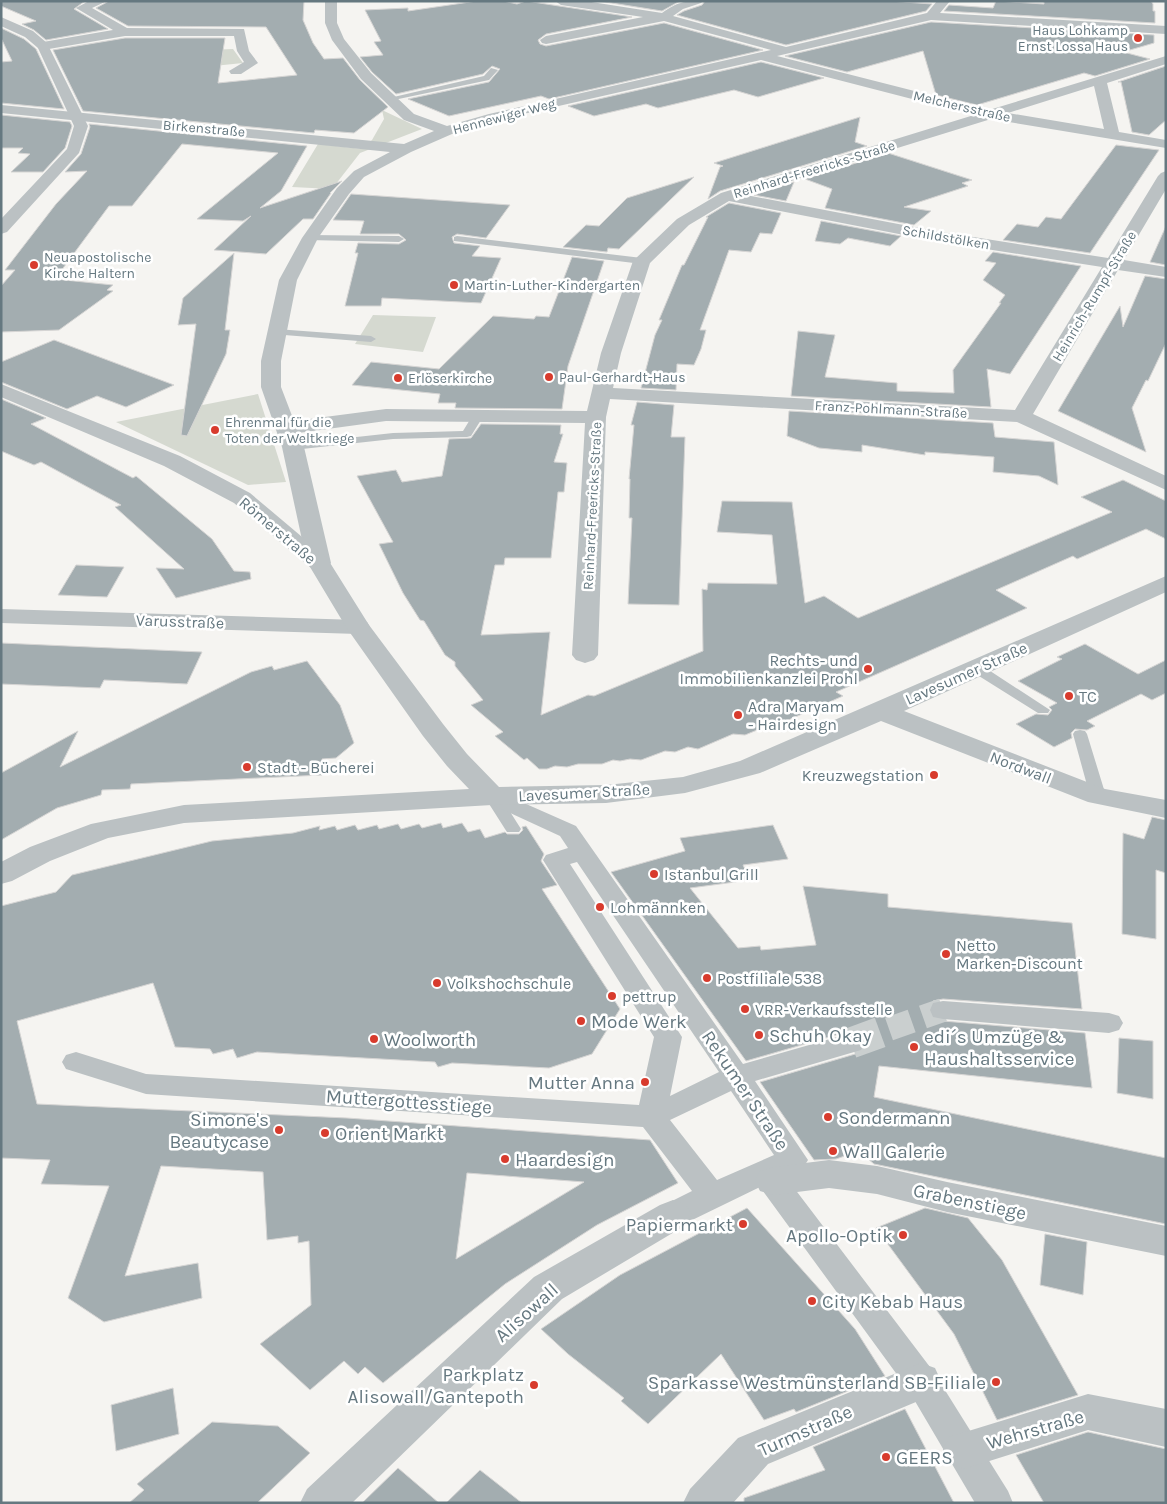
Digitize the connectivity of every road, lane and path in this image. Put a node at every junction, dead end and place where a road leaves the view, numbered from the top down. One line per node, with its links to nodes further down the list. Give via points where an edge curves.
1 (101, 1): 10 (street, via 82,8)
2 (331, 1): 19 (street, via 331,23 338,40)
3 (561, 1): 7 (street)
4 (697, 1): 7 (street, via 678,6)
5 (944, 1): 6 (street)
6 (931, 16): 9 (street); 13 (street, Hennewiger Weg)
7 (664, 18): 11 (street); 13 (street)
8 (1, 21): 12 (street, via 29,34)
9 (1166, 30)
10 (125, 32): 12 (street); 17 (street, via 240,32 243,51 252,63)
11 (546, 40)
12 (43, 46): 22 (street)
13 (784, 50): 14 (street, Hennewiger Weg)
14 (761, 56): 21 (street, Melchersstraße); 23 (street, Hennewiger Weg, via 489,118)
15 (1166, 60): 18 (street, Reinhard-Freericks-Straße)
16 (494, 70): 19 (lane, via 486,78)
17 (236, 71)
18 (1100, 81): 21 (street, Reinhard-Freericks-Straße); 24 (street)
19 (389, 99): 23 (street, via 411,118)
20 (1, 109): 22 (street, Birkenstraße)
21 (987, 114): 24 (street, Melchersstraße); 28 (street, Reinhard-Freericks-Straße)
22 (78, 116): 26 (street, Birkenstraße); 29 (street, via 82,126 74,150)
23 (447, 131): 26 (street, Hennewiger Weg)
24 (1112, 134): 25 (street, Melchersstraße)
25 (1166, 144)
26 (406, 149): 30 (street, Hennewiger Weg, via 359,174)
27 (1166, 176): 34 (street, Heinrich-Rumpf-Straße)
28 (727, 196): 33 (street, Reinhard-Freericks-Straße, via 683,222); 34 (street, Schildstölken, via 935,236)
29 (1, 229)
30 (310, 238): 31 (lane); 36 (street, Hennewiger Weg, via 288,280)
31 (399, 239)
32 (457, 239): 33 (lane)
33 (642, 261): 39 (street, Reinhard-Freericks-Straße)
34 (1114, 264): 35 (street, Schildstölken); 40 (street, Heinrich-Rumpf-Straße)
35 (1166, 272)
36 (276, 332): 37 (lane); 42 (street, Hennewiger Weg, via 271,386)
37 (371, 338)
38 (1, 390): 44 (street, Römerstraße, via 172,461 242,498)
39 (601, 393): 40 (street, Franz-Pohlmann-Straße); 41 (street, Reinhard-Freericks-Straße)
40 (1021, 416): 43 (street, Franz-Pohlmann-Straße)
41 (596, 417): 42 (street, via 386,415); 48 (street, Reinhard-Freericks-Straße)
42 (289, 438): 44 (street, Hennewiger Weg)
43 (1166, 484)
44 (319, 563): 47 (street, Römerstraße)
45 (1166, 583): 49 (street, Lavesumer Straße)
46 (1, 616): 47 (street, Varusstraße)
47 (358, 627): 53 (street, Römerstraße, via 433,730)
48 (586, 655)
49 (976, 668): 50 (lane); 51 (street, Lavesumer Straße)
50 (1043, 710)
51 (881, 711): 53 (street, Lavesumer Straße, via 750,767 685,785 606,794); 54 (street, Nordwall)
52 (1080, 734): 54 (lane)
53 (492, 796): 56 (lane); 57 (street, Rekumer Straße, via 568,831); 58 (street, Lavesumer Straße, via 184,814 101,830 40,854)
54 (1098, 796): 55 (street, Nordwall)
55 (1166, 810)
56 (514, 830)
57 (583, 852): 63 (street, Rekumer Straße); 64 (street, via 555,860 668,1037)
58 (1, 874)
59 (943, 1010): 60 (street)
60 (1109, 1023)
61 (851, 1043): 63 (street, Muttergottesstiege)
62 (76, 1062): 64 (street, Muttergottesstiege, via 146,1084)
63 (737, 1076): 64 (street, Muttergottesstiege); 65 (street, Rekumer Straße, via 793,1160)
64 (651, 1117): 66 (street)
65 (769, 1176): 66 (street, Alisowall); 68 (street, Grabenstiege, via 829,1174 878,1180); 69 (street)
66 (712, 1195): 67 (street, Alisowall)
67 (673, 1215): 72 (street, Alisowall, via 548,1288)
68 (1166, 1241)
69 (921, 1381): 71 (street); 73 (street, Turmstraße, via 753,1451)
70 (1166, 1428): 71 (street, Wehrstraße, via 1088,1412)
71 (964, 1450): 74 (street)
72 (322, 1503)
73 (705, 1503)
74 (995, 1503)

